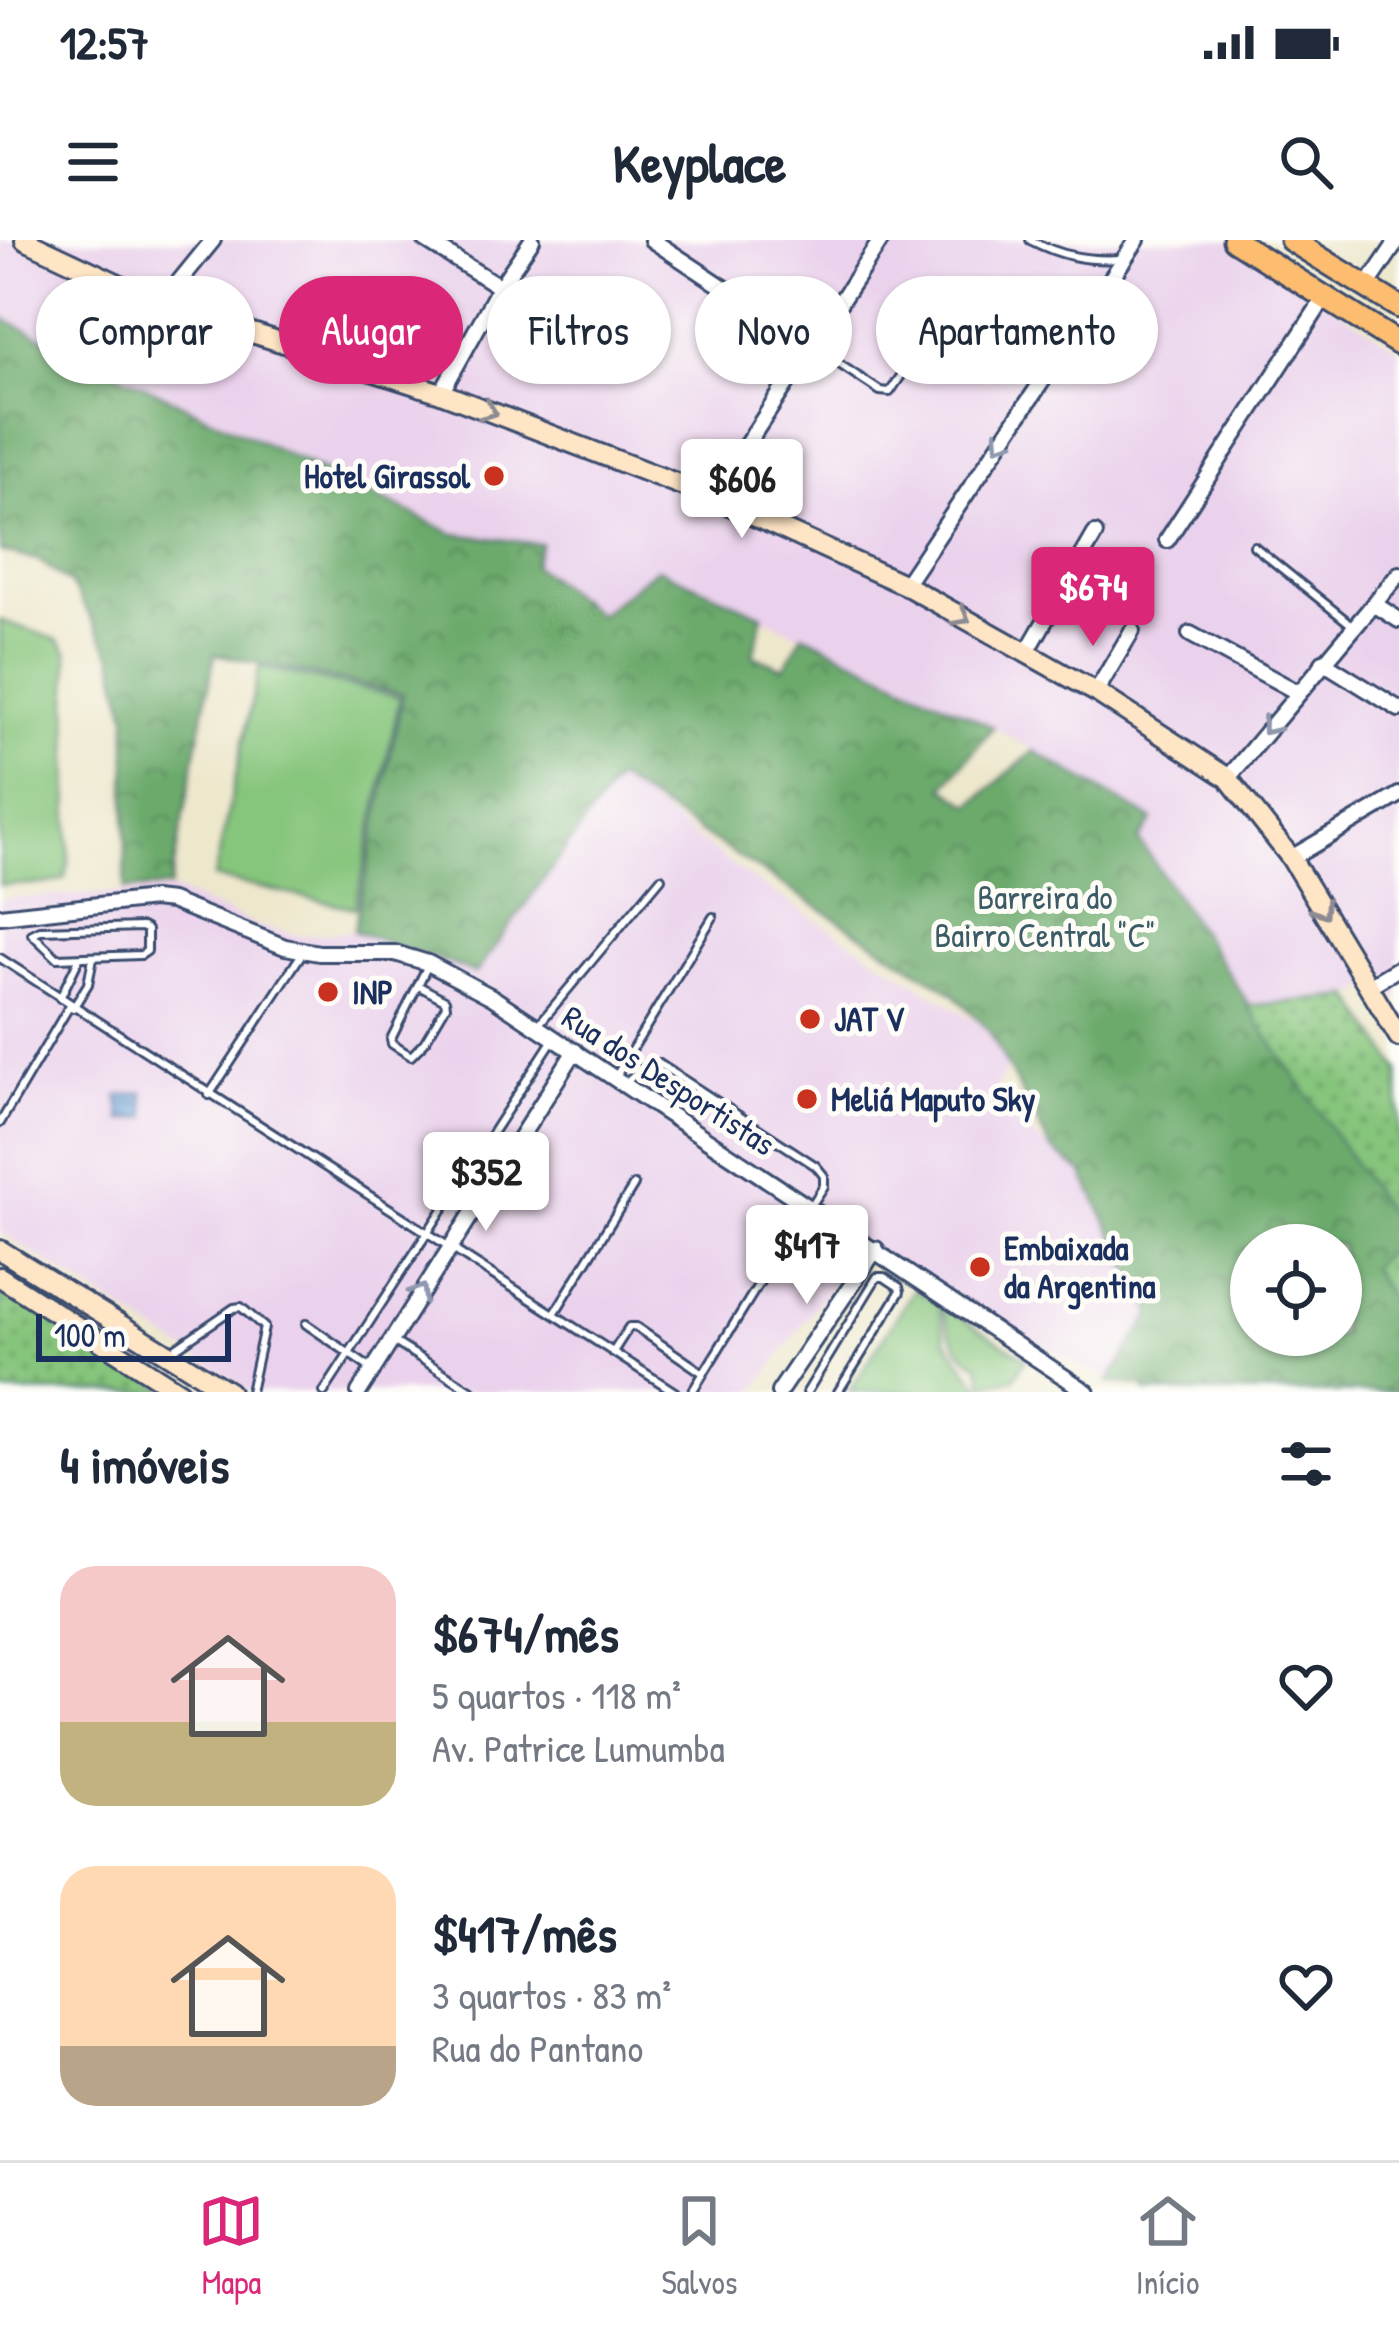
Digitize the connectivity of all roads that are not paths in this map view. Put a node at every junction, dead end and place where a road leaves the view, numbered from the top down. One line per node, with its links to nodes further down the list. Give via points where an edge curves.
1 (25, 240): 13 (main road)
2 (213, 240): 14 (street)
3 (424, 240): 17 (street)
4 (532, 240): 15 (street)
5 (652, 240): 16 (street)
6 (880, 240): 18 (street)
7 (1030, 240): 12 (lane, via 1066,257)
8 (1137, 240): 12 (street)
9 (1234, 240): 20 (main road)
10 (1291, 240): 19 (main road)
11 (1398, 240): 19 (street)
12 (1125, 259): 34 (street, one-way to 34)
13 (102, 276)
14 (184, 276)
15 (507, 276)
16 (706, 276)
17 (487, 279)
18 (852, 284)
19 (1367, 286): 21 (main road)
20 (1325, 297): 24 (main road); 31 (street)
21 (1399, 307)
22 (487, 311): 28 (street)
23 (255, 334): 28 (main road)
24 (1399, 344)
25 (852, 372): 27 (lane, via 880,391)
26 (787, 384): 29 (street)
27 (895, 384)
28 (442, 393): 29 (main road, one-way to 29)
29 (712, 497): 34 (main road)
30 (1095, 534): 40 (street)
31 (1167, 539)
32 (1254, 546): 37 (lane)
33 (1399, 574): 35 (street)
34 (905, 585): 40 (main road, one-way to 40)
35 (1374, 604): 36 (street); 37 (street)
36 (1399, 620)
37 (1354, 626): 41 (street)
38 (1132, 632): 42 (street)
39 (1190, 634): 43 (street)
40 (1027, 652): 42 (main road)
41 (1323, 662): 43 (street); 44 (street)
42 (1096, 692): 45 (main road)
43 (1297, 692): 45 (street, one-way to 45)
44 (1399, 709)
45 (1228, 778): 47 (main road)
46 (1399, 795): 47 (street)
47 (1291, 858): 58 (main road, one-way to 58)
48 (661, 878): 61 (lane)
49 (0, 916): 51 (street, Rua dos Desportistas, via 153,898)
50 (713, 917): 65 (lane)
51 (312, 952): 55 (street, Rua dos Desportistas, via 395,953); 66 (lane)
52 (0, 958): 59 (lane)
53 (79, 958): 54 (lane); 54 (lane, via 52,955 34,931 147,930 141,955); 59 (lane)
54 (93, 958): 60 (lane)
55 (428, 963): 57 (lane); 61 (street, Rua dos Desportistas)
56 (1399, 968): 58 (street)
57 (418, 986): 57 (lane, via 391,1039 411,1056 446,1006)
58 (1369, 986): 62 (main road)
59 (60, 998): 60 (lane)
60 (71, 1006): 66 (lane); 67 (lane)
61 (536, 1026): 63 (street, Rua dos Desportistas)
62 (1399, 1037)
63 (554, 1038): 64 (street, Rua dos Desportistas); 70 (lane)
64 (575, 1051): 65 (street, Rua dos Desportistas); 72 (street)
65 (621, 1079): 69 (street, Rua dos Desportistas); 69 (lane, via 658,1063 816,1166 824,1186)
66 (209, 1094): 70 (lane)
67 (0, 1124)
68 (634, 1185): 76 (lane)
69 (812, 1206): 73 (street, Rua dos Desportistas)
70 (429, 1234): 72 (lane); 80 (lane)
71 (784, 1243): 83 (lane)
72 (448, 1246): 76 (lane); 78 (street, one-way to 72)
73 (876, 1249): 92 (street); 95 (street, Rua dos Desportistas)
74 (0, 1250): 81 (main road)
75 (0, 1277): 84 (main road)
76 (554, 1314): 79 (lane)
77 (307, 1324): 80 (lane)
78 (390, 1340): 82 (street); 89 (lane)
79 (613, 1352): 83 (lane, via 636,1327); 90 (lane)
80 (348, 1353): 82 (lane); 87 (lane)
81 (167, 1354): 85 (main road); 86 (lane, via 241,1307 264,1327)
82 (373, 1370): 88 (street)
83 (703, 1373): 91 (lane)
84 (180, 1392)
85 (229, 1392)
86 (250, 1392)
87 (324, 1392)
88 (359, 1392)
89 (474, 1392)
90 (675, 1392)
91 (692, 1392)
92 (779, 1392)
93 (807, 1392): 94 (lane, via 884,1277 900,1292)
94 (838, 1392)
95 (1087, 1392)

